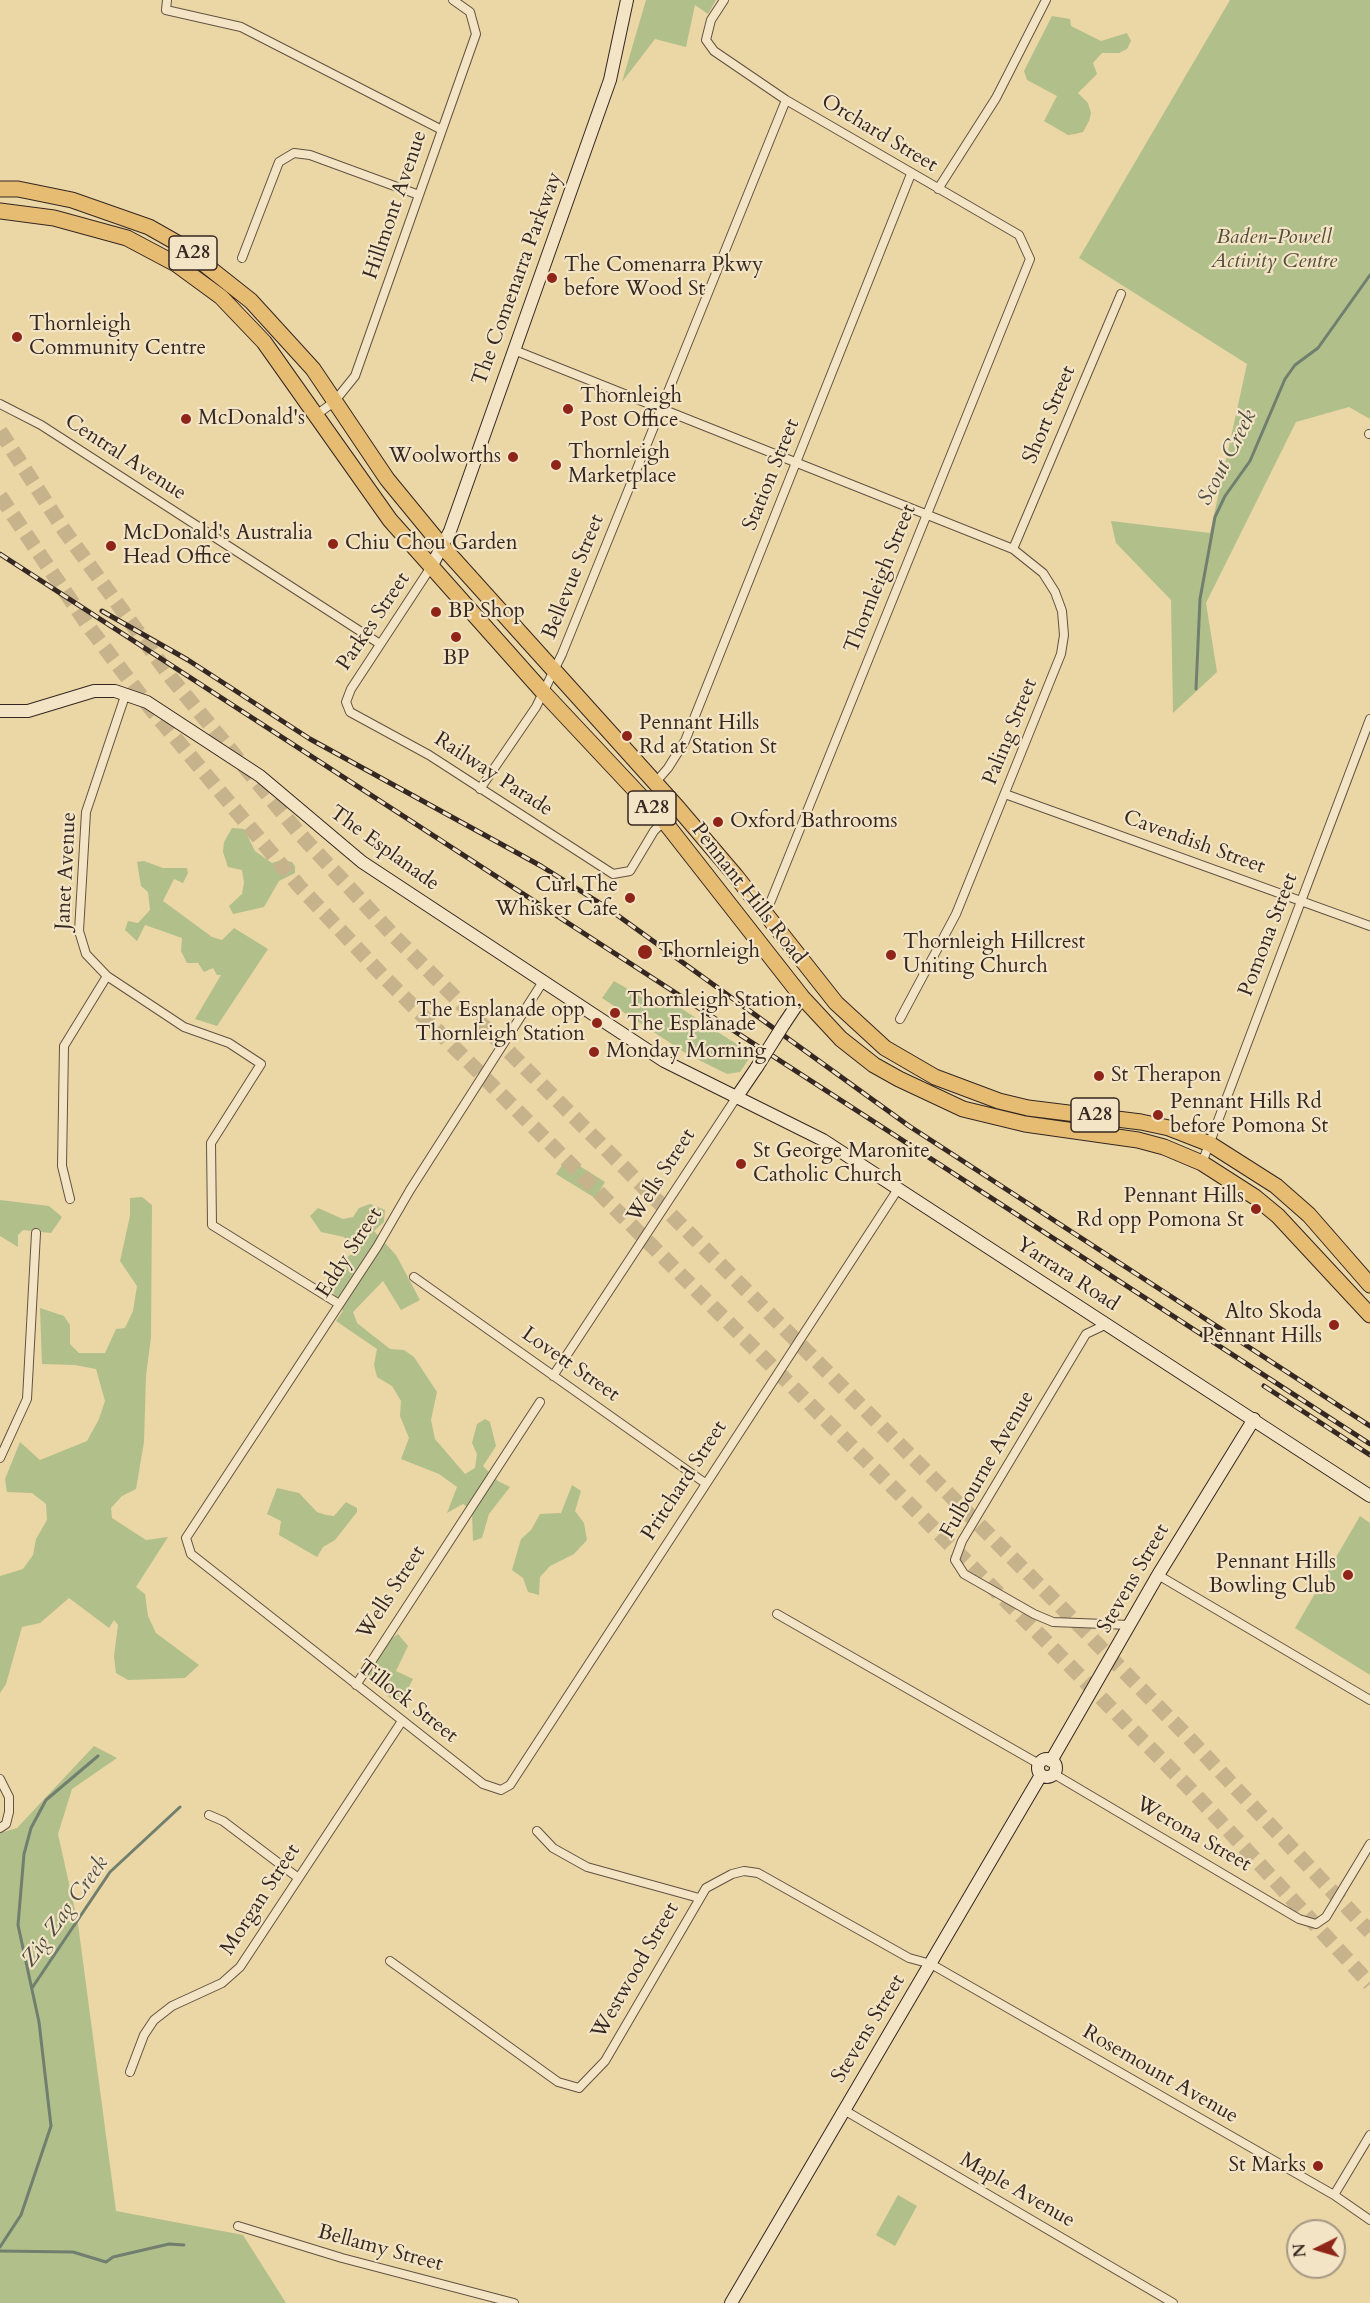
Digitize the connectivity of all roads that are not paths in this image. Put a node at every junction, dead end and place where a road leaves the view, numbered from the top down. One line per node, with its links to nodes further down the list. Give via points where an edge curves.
1 (167, 0): 7 (street, via 166,10 241,27)
2 (453, 0): 7 (street, Hillmont Avenue, via 470,12 476,34)
3 (627, 0): 16 (main road, The Comenarra Parkway, via 610,80)
4 (724, 0): 6 (street, Orchard Street, via 711,20 706,40 714,51)
5 (1046, 0): 10 (street, via 996,98)
6 (786, 100): 8 (street, Orchard Street); 19 (street, Bellevue Street)
7 (442, 130): 11 (street, Hillmont Avenue)
8 (911, 174): 10 (street, Orchard Street); 21 (street, Station Street)
9 (0, 189): 17 (highway, Pennant Hills Road / A28, via 72,200 127,218 179,244 251,301 313,369)
10 (938, 189): 14 (street, Orchard Street, via 1019,235)
11 (419, 195): 13 (street, via 310,155 294,153 279,162); 17 (street, Hillmont Avenue, via 355,376)
12 (0, 211): 20 (highway, Pennant Hills Road / A28, via 54,218 102,230 153,250 197,277 264,342)
13 (242, 258)
14 (1030, 259): 22 (street, Thornleigh Street)
15 (1121, 294): 24 (street, Short Street)
16 (514, 350): 19 (street, Paling Street); 23 (main road, The Comenarra Parkway)
17 (334, 402): 20 (street, Hillmont Avenue); 23 (highway, Pennant Hills Road / A28, via 387,479)
18 (0, 404): 26 (street, Central Avenue, via 41,425)
19 (661, 408): 21 (street, Paling Street); 27 (street, Bellevue Street)
20 (316, 415): 25 (highway, Pennant Hills Road / A28, via 367,490)
21 (796, 462): 22 (street, Paling Street); 33 (street, Station Street, via 685,741)
22 (927, 514): 24 (street, Paling Street); 38 (street, Thornleigh Street)
23 (442, 546): 25 (main road, The Comenarra Parkway); 27 (highway, Pennant Hills Road / A28)
24 (1013, 549): 35 (street, Paling Street, via 1043,573 1055,592 1064,635 1061,654)
25 (431, 567): 26 (street, Parkes Street); 28 (highway, Pennant Hills Road / A28)
26 (380, 644): 30 (street, Parkes Street)
27 (554, 670): 28 (street, Bellevue Street); 33 (highway, Pennant Hills Road / A28)
28 (543, 692): 34 (street, Bellevue Street); 36 (highway, Pennant Hills Road / A28)
29 (126, 693): 31 (main road, The Esplanade, via 94,691 28,711); 41 (street, Janet Avenue, via 88,801 85,822 79,931 86,954); 42 (main road, The Esplanade, via 147,702 252,770 341,847)
30 (347, 696): 34 (street, Railway Parade, via 347,707 354,715 429,755)
31 (0, 711)
32 (1370, 719): 37 (street, Pomona Street)
33 (655, 783): 38 (highway, Pennant Hills Road / A28)
34 (480, 789): 36 (street, Railway Parade, via 613,874 630,872)
35 (1005, 794): 37 (street, Cavendish Street); 44 (street, Paling Street, via 956,914)
36 (664, 821): 43 (highway, Pennant Hills Road / A28)
37 (1301, 901): 39 (street, Cavendish Street); 46 (street, Pomona Street)
38 (766, 913): 40 (highway, Pennant Hills Road / A28)
39 (1370, 926)
40 (783, 936): 43 (highway, via 806,986); 46 (highway, Pennant Hills Road / A28, via 855,1023 885,1048 935,1077 999,1101 1141,1122)
41 (107, 976): 49 (street, via 64,1046 62,1166); 53 (street, Janet Avenue, via 183,1027 229,1043 261,1064 211,1143 212,1225)
42 (544, 980): 45 (main road, The Esplanade, via 664,1061); 53 (street, Eddy Street)
43 (802, 997): 45 (main road, Wells Street, bridge); 47 (highway, Pennant Hills Road / A28, via 841,1039 874,1065 937,1098 995,1118 1138,1140)
44 (900, 1019)
45 (736, 1098): 48 (main road, Yarrara Road, via 823,1140); 56 (street, Wells Street)
46 (1210, 1144): 47 (street, Pomona Street); 52 (highway, Pennant Hills Road / A28, via 1276,1186 1309,1215)
47 (1202, 1163): 54 (highway, Pennant Hills Road / A28, via 1278,1216)
48 (898, 1189): 55 (main road, Yarrara Road); 60 (street, Pritchard Street)
49 (70, 1199)
50 (36, 1233): 59 (street, via 27,1399)
51 (414, 1277): 56 (street, Lovett Street)
52 (1370, 1285)
53 (339, 1304): 62 (street, Eddy Street, via 196,1520)
54 (1370, 1315)
55 (1107, 1324): 58 (main road, Yarrara Road); 65 (street, Fulbourne Avenue, via 1086,1334 955,1560 964,1574 1053,1622)
56 (553, 1376): 60 (street, Lovett Street)
57 (540, 1401): 66 (street, Wells Street)
58 (1254, 1419): 61 (main road, Yarrara Road); 63 (main road, Stevens Street)
59 (0, 1458)
60 (705, 1483): 71 (street, Pritchard Street, via 510,1785)
61 (1370, 1496)
62 (185, 1543): 66 (street, Tillock Street, via 191,1554)
63 (1158, 1575): 65 (main road, Stevens Street); 67 (street)
64 (777, 1614): 69 (street, Werona Street)
65 (1130, 1625): 69 (main road, Stevens Street, via 1052,1761 1055,1766)
66 (356, 1685): 68 (street, Tillock Street)
67 (1370, 1700)
68 (402, 1721): 71 (street, Tillock Street, via 483,1784); 76 (street, Morgan Street)
69 (1044, 1771): 75 (street, Werona Street, via 1299,1919 1316,1924 1326,1917); 79 (main road, Stevens Street)
70 (0, 1779): 73 (street, via 9,1797 6,1824)
71 (501, 1790)
72 (209, 1815): 76 (street, via 223,1821)
73 (0, 1828)
74 (537, 1831): 77 (street, via 553,1848 587,1867)
75 (1370, 1844)
76 (297, 1877): 80 (street, Morgan Street, via 230,1978 172,2006 154,2020)
77 (699, 1898): 78 (street, Westwood Street, via 605,2061 579,2088 558,2082); 79 (street, Westwood Street, via 712,1882 722,1877 744,1871 758,1873 909,1958)
78 (390, 1961)
79 (931, 1964): 81 (main road, Stevens Street); 83 (street, Rosemount Avenue)
80 (130, 2072)
81 (844, 2110): 87 (main road, Stevens Street); 88 (street, Maple Avenue)
82 (1370, 2134): 83 (street)
83 (1334, 2195): 84 (street, Rosemount Avenue)
84 (1370, 2220)
85 (238, 2226): 86 (street, Bellamy Street)
86 (514, 2303)
87 (731, 2303)
88 (1173, 2303)

